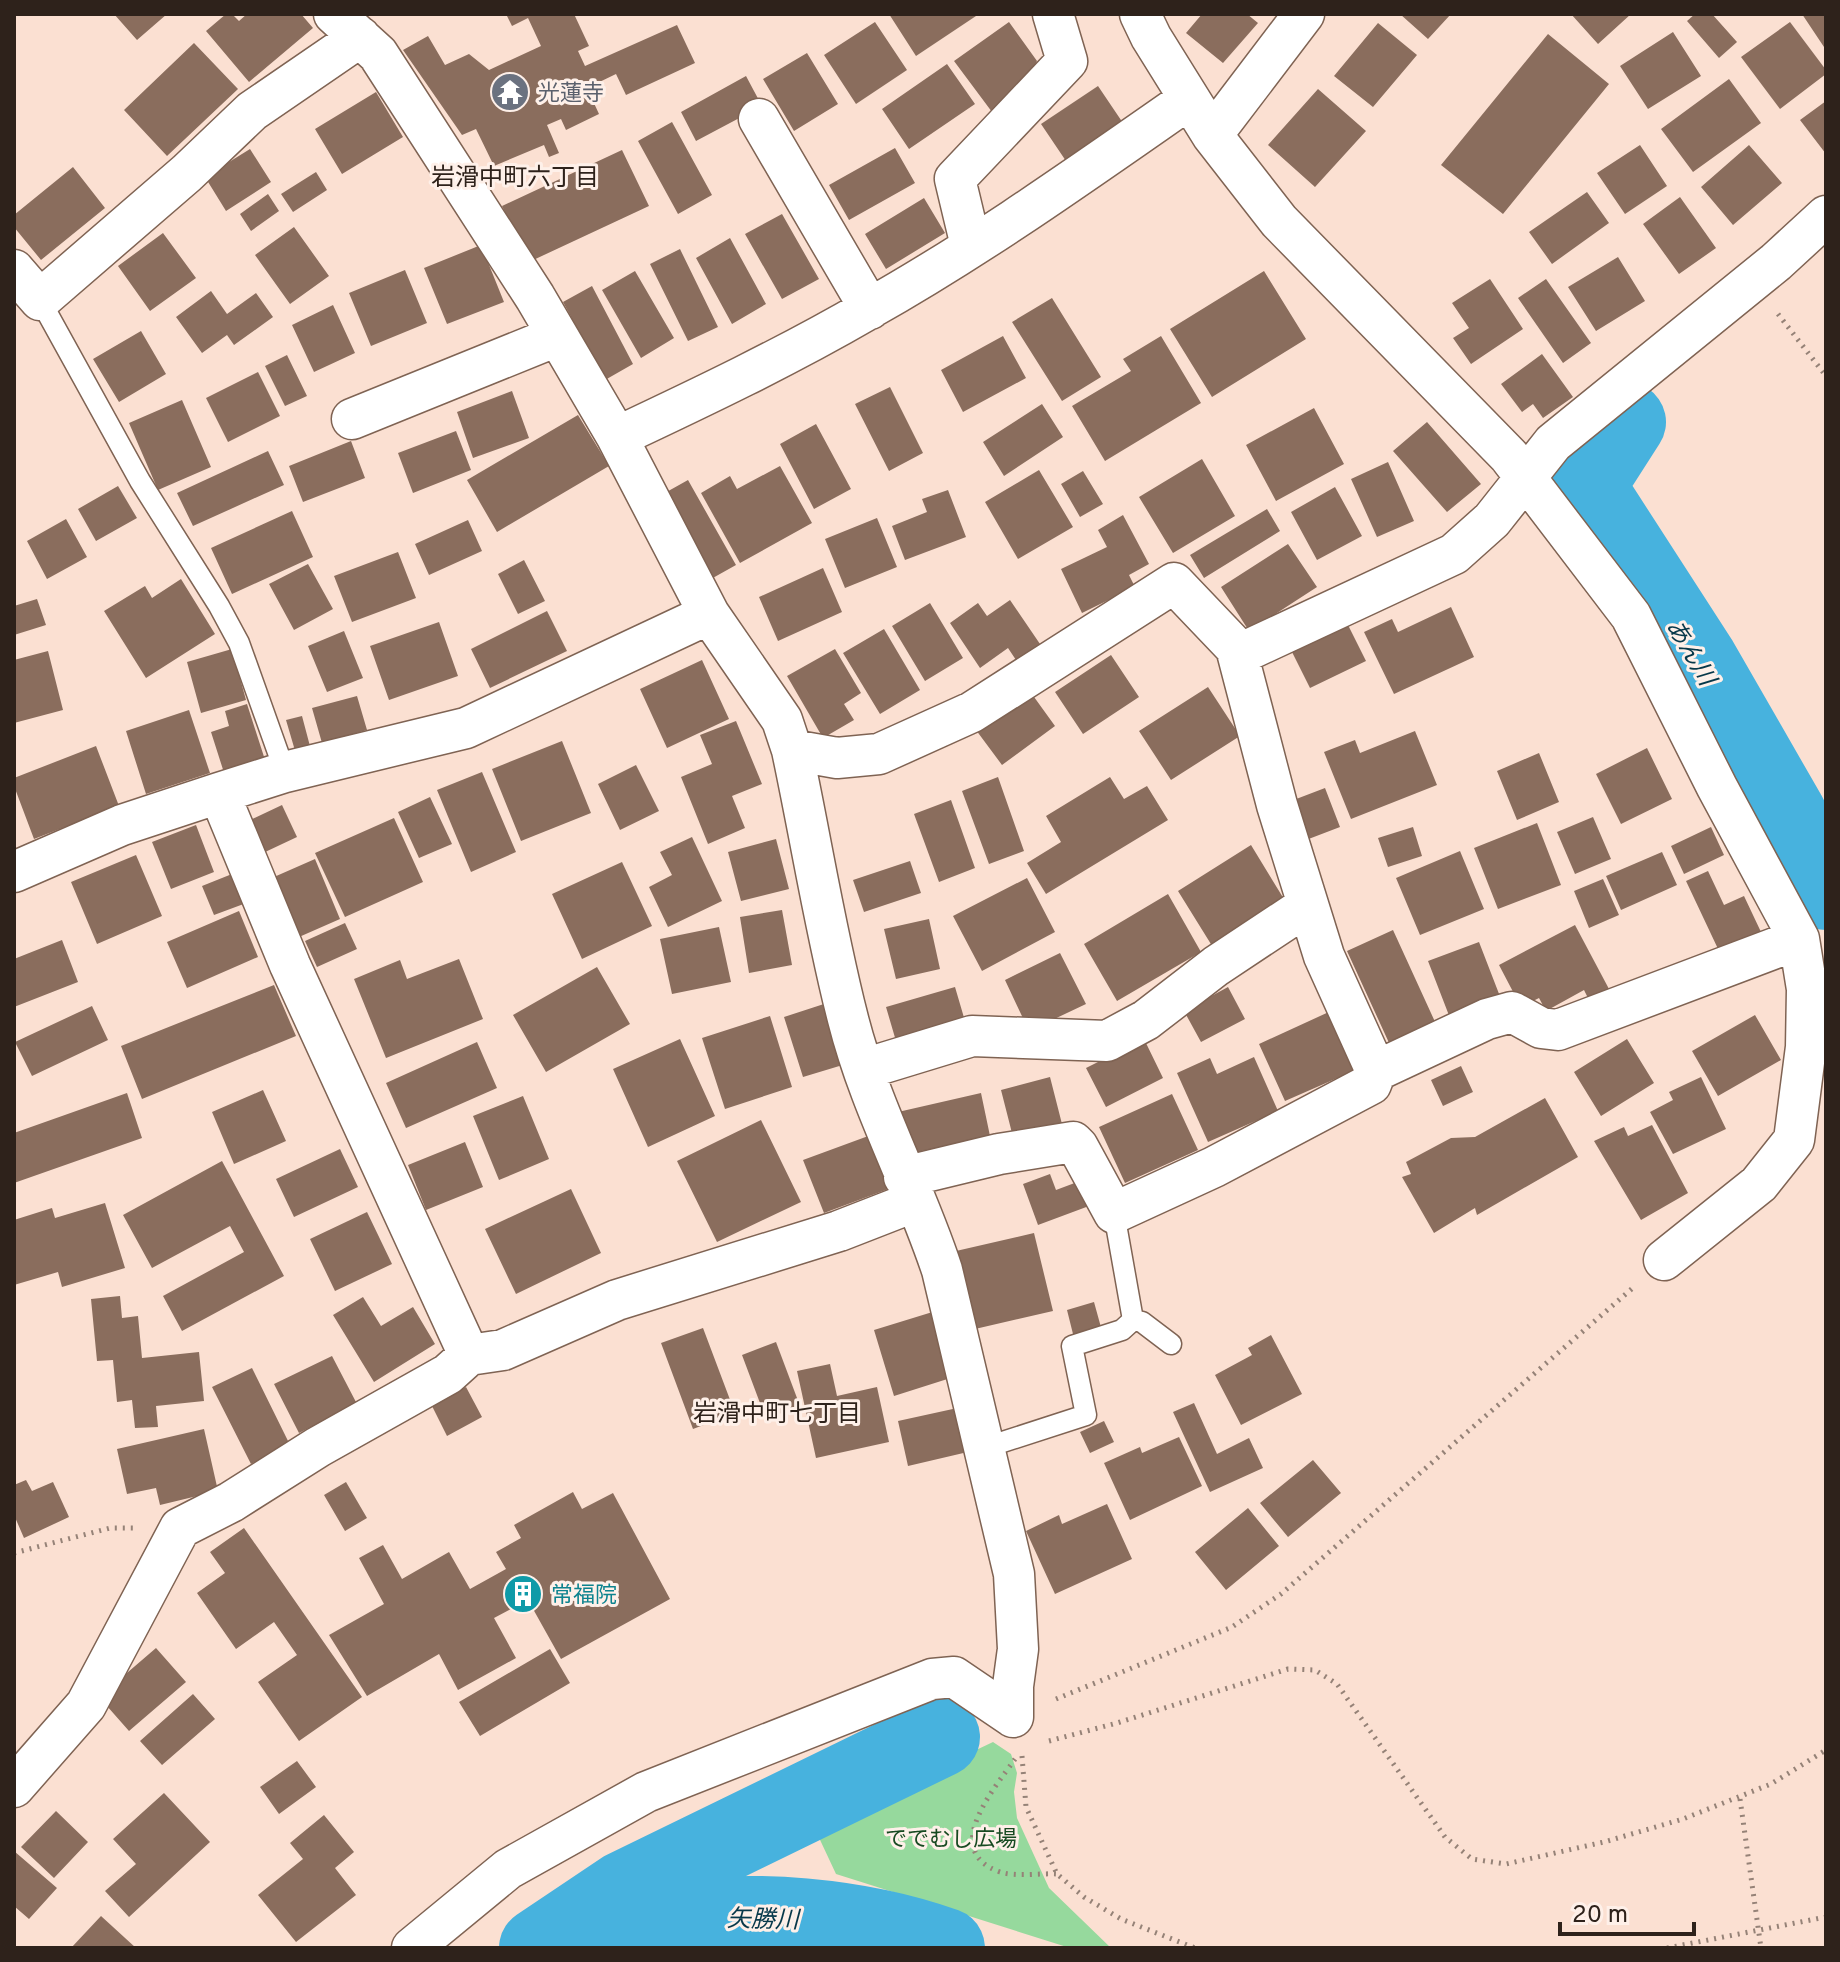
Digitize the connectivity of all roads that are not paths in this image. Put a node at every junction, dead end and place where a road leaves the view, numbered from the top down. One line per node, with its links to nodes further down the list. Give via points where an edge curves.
1 (1053, 14): 9 (street, via 1067,61 955,179)
2 (1140, 14): 5 (street)
3 (1304, 14): 7 (street)
4 (347, 26): 11 (street); 13 (street, via 378,54)
5 (1189, 99): 7 (street); 9 (street)
6 (759, 119): 12 (street)
7 (1212, 135): 16 (street, via 1279,221)
8 (1826, 216): 16 (street, via 1553,443)
9 (971, 246): 12 (street)
10 (14, 270): 11 (street)
11 (40, 300): 20 (lane, via 140,481 239,643)
12 (870, 309): 15 (street, via 757,372)
13 (557, 336): 14 (street); 15 (street)
14 (352, 419)
15 (617, 437): 17 (street)
16 (1525, 477): 18 (street, via 1492,520 1454,554 1246,651); 24 (street, via 1631,616)
17 (709, 614): 19 (street, via 782,720); 20 (street, via 466,728)
18 (1236, 648): 19 (street, via 1174,583 972,712 879,754 837,758); 23 (street)
19 (792, 750): 25 (street, via 848,1020)
20 (285, 772): 21 (street)
21 (219, 793): 22 (street); 32 (street, via 290,965)
22 (17, 861)
23 (1308, 905): 25 (street, via 1146,1020 1107,1041 972,1036); 26 (street, via 1324,956)
24 (1799, 939): 26 (street, via 1558,1030 1541,1028 1512,1012 1487,1019); 29 (street, via 1807,1033 1794,1140 1759,1184)
25 (864, 1069): 27 (street)
26 (1376, 1071): 28 (street, via 1371,1084)
27 (910, 1189): 28 (street, via 999,1154 1073,1142); 32 (street, via 839,1231 617,1300 503,1350); 33 (street, via 942,1270)
28 (1114, 1213): 30 (lane)
29 (1664, 1260)
30 (1133, 1320): 31 (lane); 33 (lane, via 1122,1330 1072,1346 1086,1415)
31 (1171, 1344)
32 (469, 1355): 34 (street, via 448,1374 180,1528 86,1705)
33 (984, 1448): 35 (street, via 1014,1574 1018,1649 1013,1686 1026,1723 954,1677 932,1679 646,1792 508,1869)
34 (14, 1787)
35 (412, 1948)

